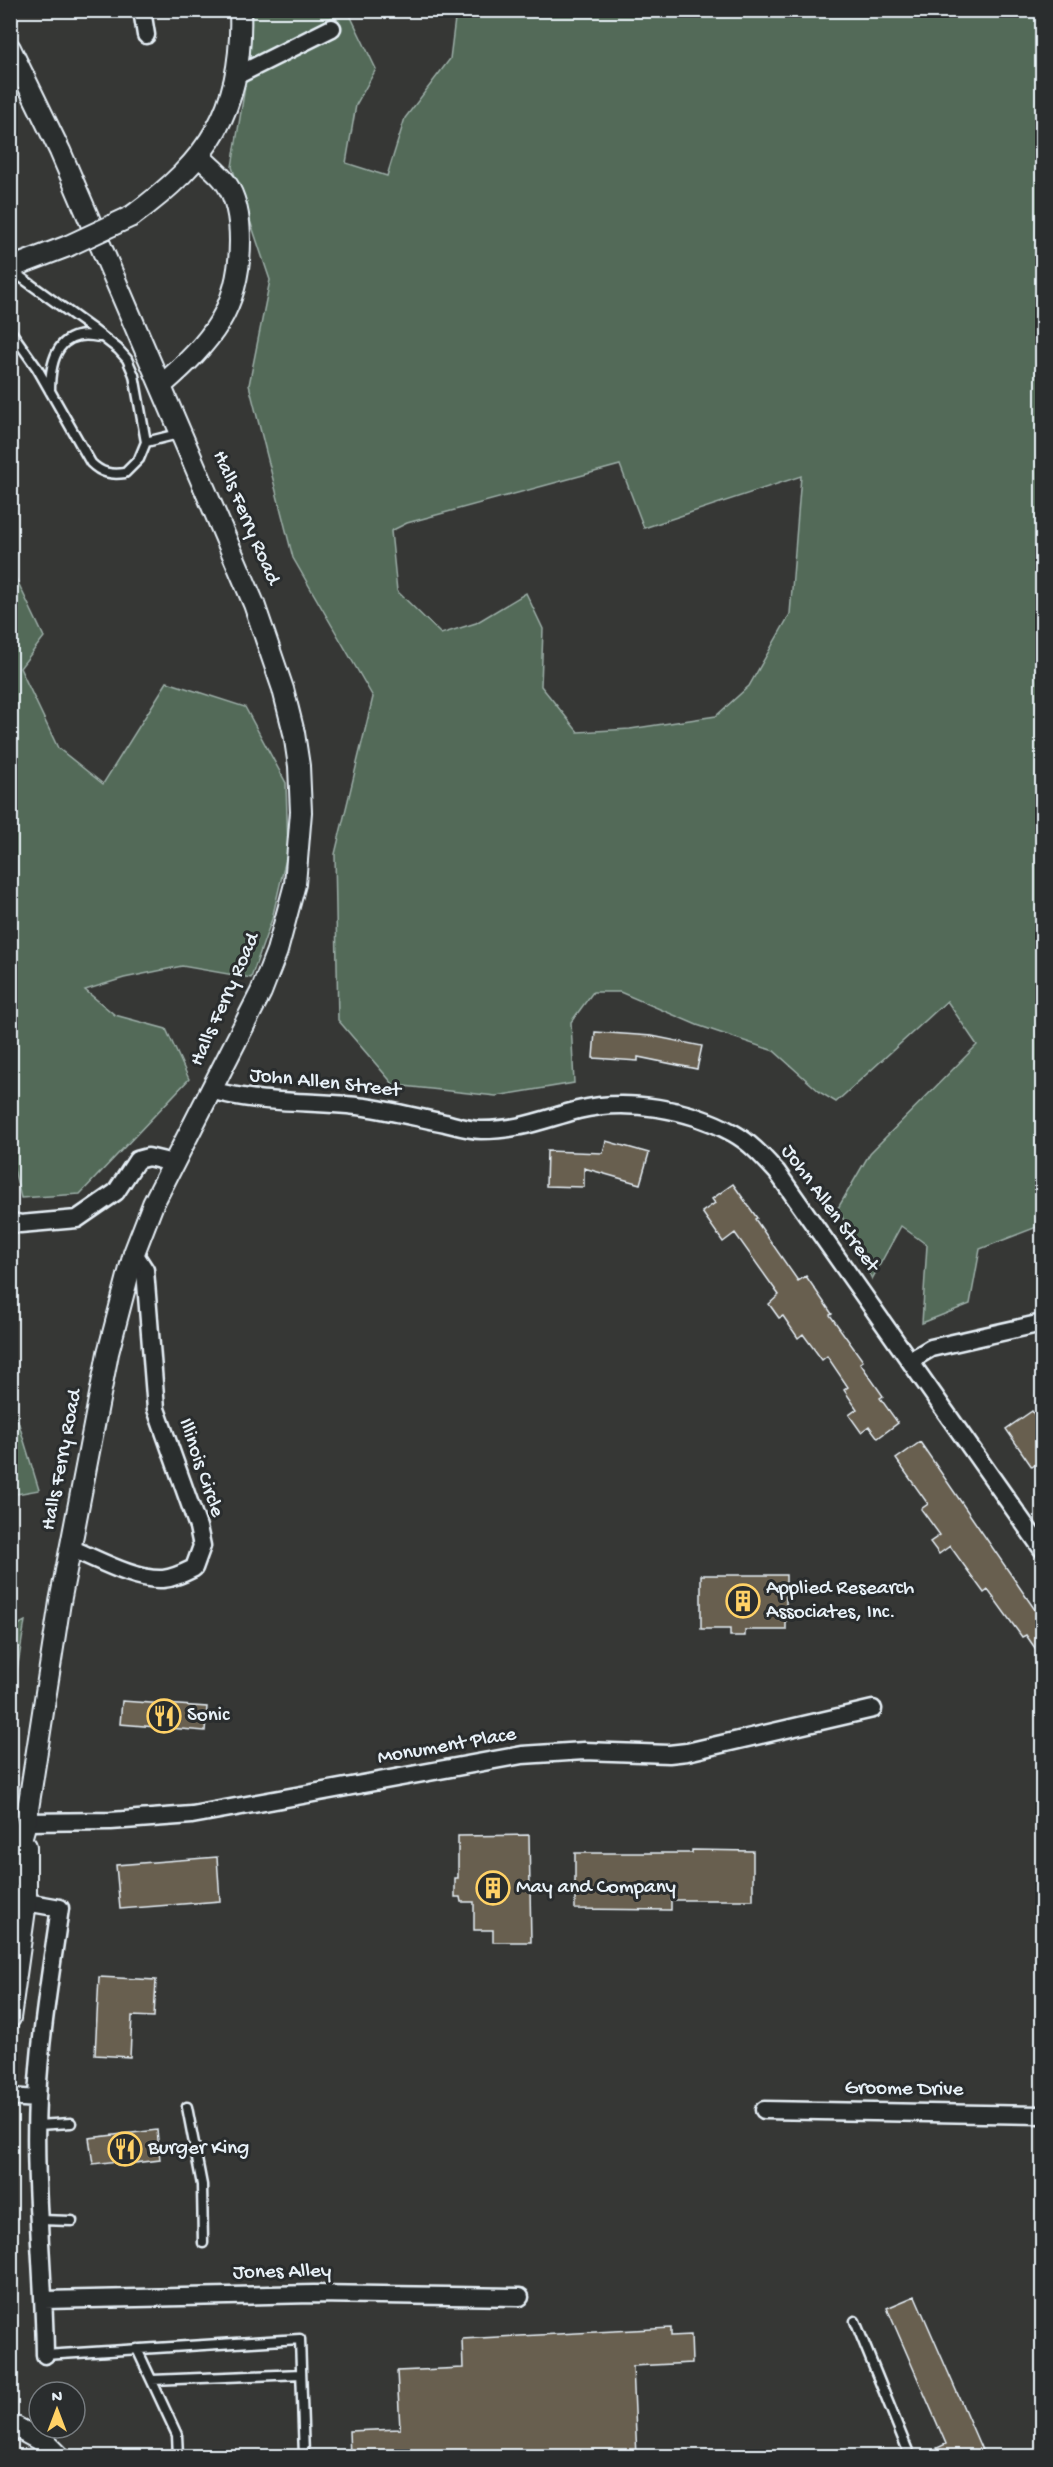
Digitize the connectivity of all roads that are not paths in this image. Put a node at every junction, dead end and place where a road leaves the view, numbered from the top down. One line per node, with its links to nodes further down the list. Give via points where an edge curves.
1 (142, 10): 4 (street)
2 (240, 10): 6 (street)
3 (332, 28): 6 (street)
4 (146, 35)
5 (10, 48): 11 (street, Halls Ferry Road, via 60,151)
6 (236, 76): 7 (street, via 217,131)
7 (200, 157): 8 (street, bridge, via 162,194 132,216); 11 (street, via 226,183 236,206 240,233 237,279 232,301 210,339)
8 (10, 269): 10 (lane)
9 (10, 330): 12 (lane)
10 (102, 338): 12 (lane, via 79,335 58,350 50,371); 14 (lane, via 127,359 134,375)
11 (162, 385): 13 (street, Halls Ferry Road)
12 (50, 392): 14 (lane, via 90,463 98,470 125,473 139,459)
13 (183, 432): 14 (lane); 15 (street, Halls Ferry Road, via 271,648 294,733 301,801 295,884 277,951 261,992)
14 (146, 441)
15 (211, 1090): 16 (street, Halls Ferry Road); 20 (street, John Allen Street, via 234,1096 365,1107 477,1130 510,1130 580,1110 610,1107 640,1107 706,1121 735,1134 777,1172)
16 (174, 1163): 17 (street, via 148,1157 137,1160 116,1191 77,1218 20,1224); 18 (street, Halls Ferry Road)
17 (10, 1221)
18 (134, 1253): 21 (street, Halls Ferry Road, via 108,1353); 21 (street, Illinois Circle, via 145,1270 156,1409 202,1546 194,1568 162,1579 134,1574)
19 (1042, 1323): 20 (street, via 932,1348)
20 (910, 1360): 22 (street, John Allen Street)
21 (70, 1548): 24 (street, Halls Ferry Road)
22 (1042, 1549)
23 (873, 1709): 24 (street, Monument Place, via 687,1752 532,1754 192,1815)
24 (26, 1822): 25 (street, Halls Ferry Road); 26 (street, Halls Ferry Road)
25 (10, 1878)
26 (26, 1902): 27 (street, Halls Ferry Road); 29 (street, via 60,1908)
27 (10, 2018)
28 (10, 2097): 29 (street)
29 (37, 2099): 34 (street)
30 (187, 2107): 37 (lane, via 202,2185)
31 (764, 2110): 32 (street, Groome Drive)
32 (1042, 2115)
33 (71, 2123): 34 (lane)
34 (37, 2126): 35 (street)
35 (40, 2220): 36 (lane); 39 (street)
36 (72, 2221)
37 (203, 2243)
38 (520, 2297): 39 (street, Jones Alley, via 326,2294)
39 (44, 2300): 42 (street)
40 (855, 2321): 49 (lane)
41 (137, 2349): 42 (lane); 43 (lane, via 300,2338); 44 (lane)
42 (45, 2355)
43 (301, 2374): 44 (lane); 48 (lane)
44 (152, 2380): 47 (lane, via 177,2435)
45 (10, 2424): 46 (street, via 47,2444)
46 (59, 2457)
47 (178, 2457)
48 (304, 2457)
49 (910, 2457)

